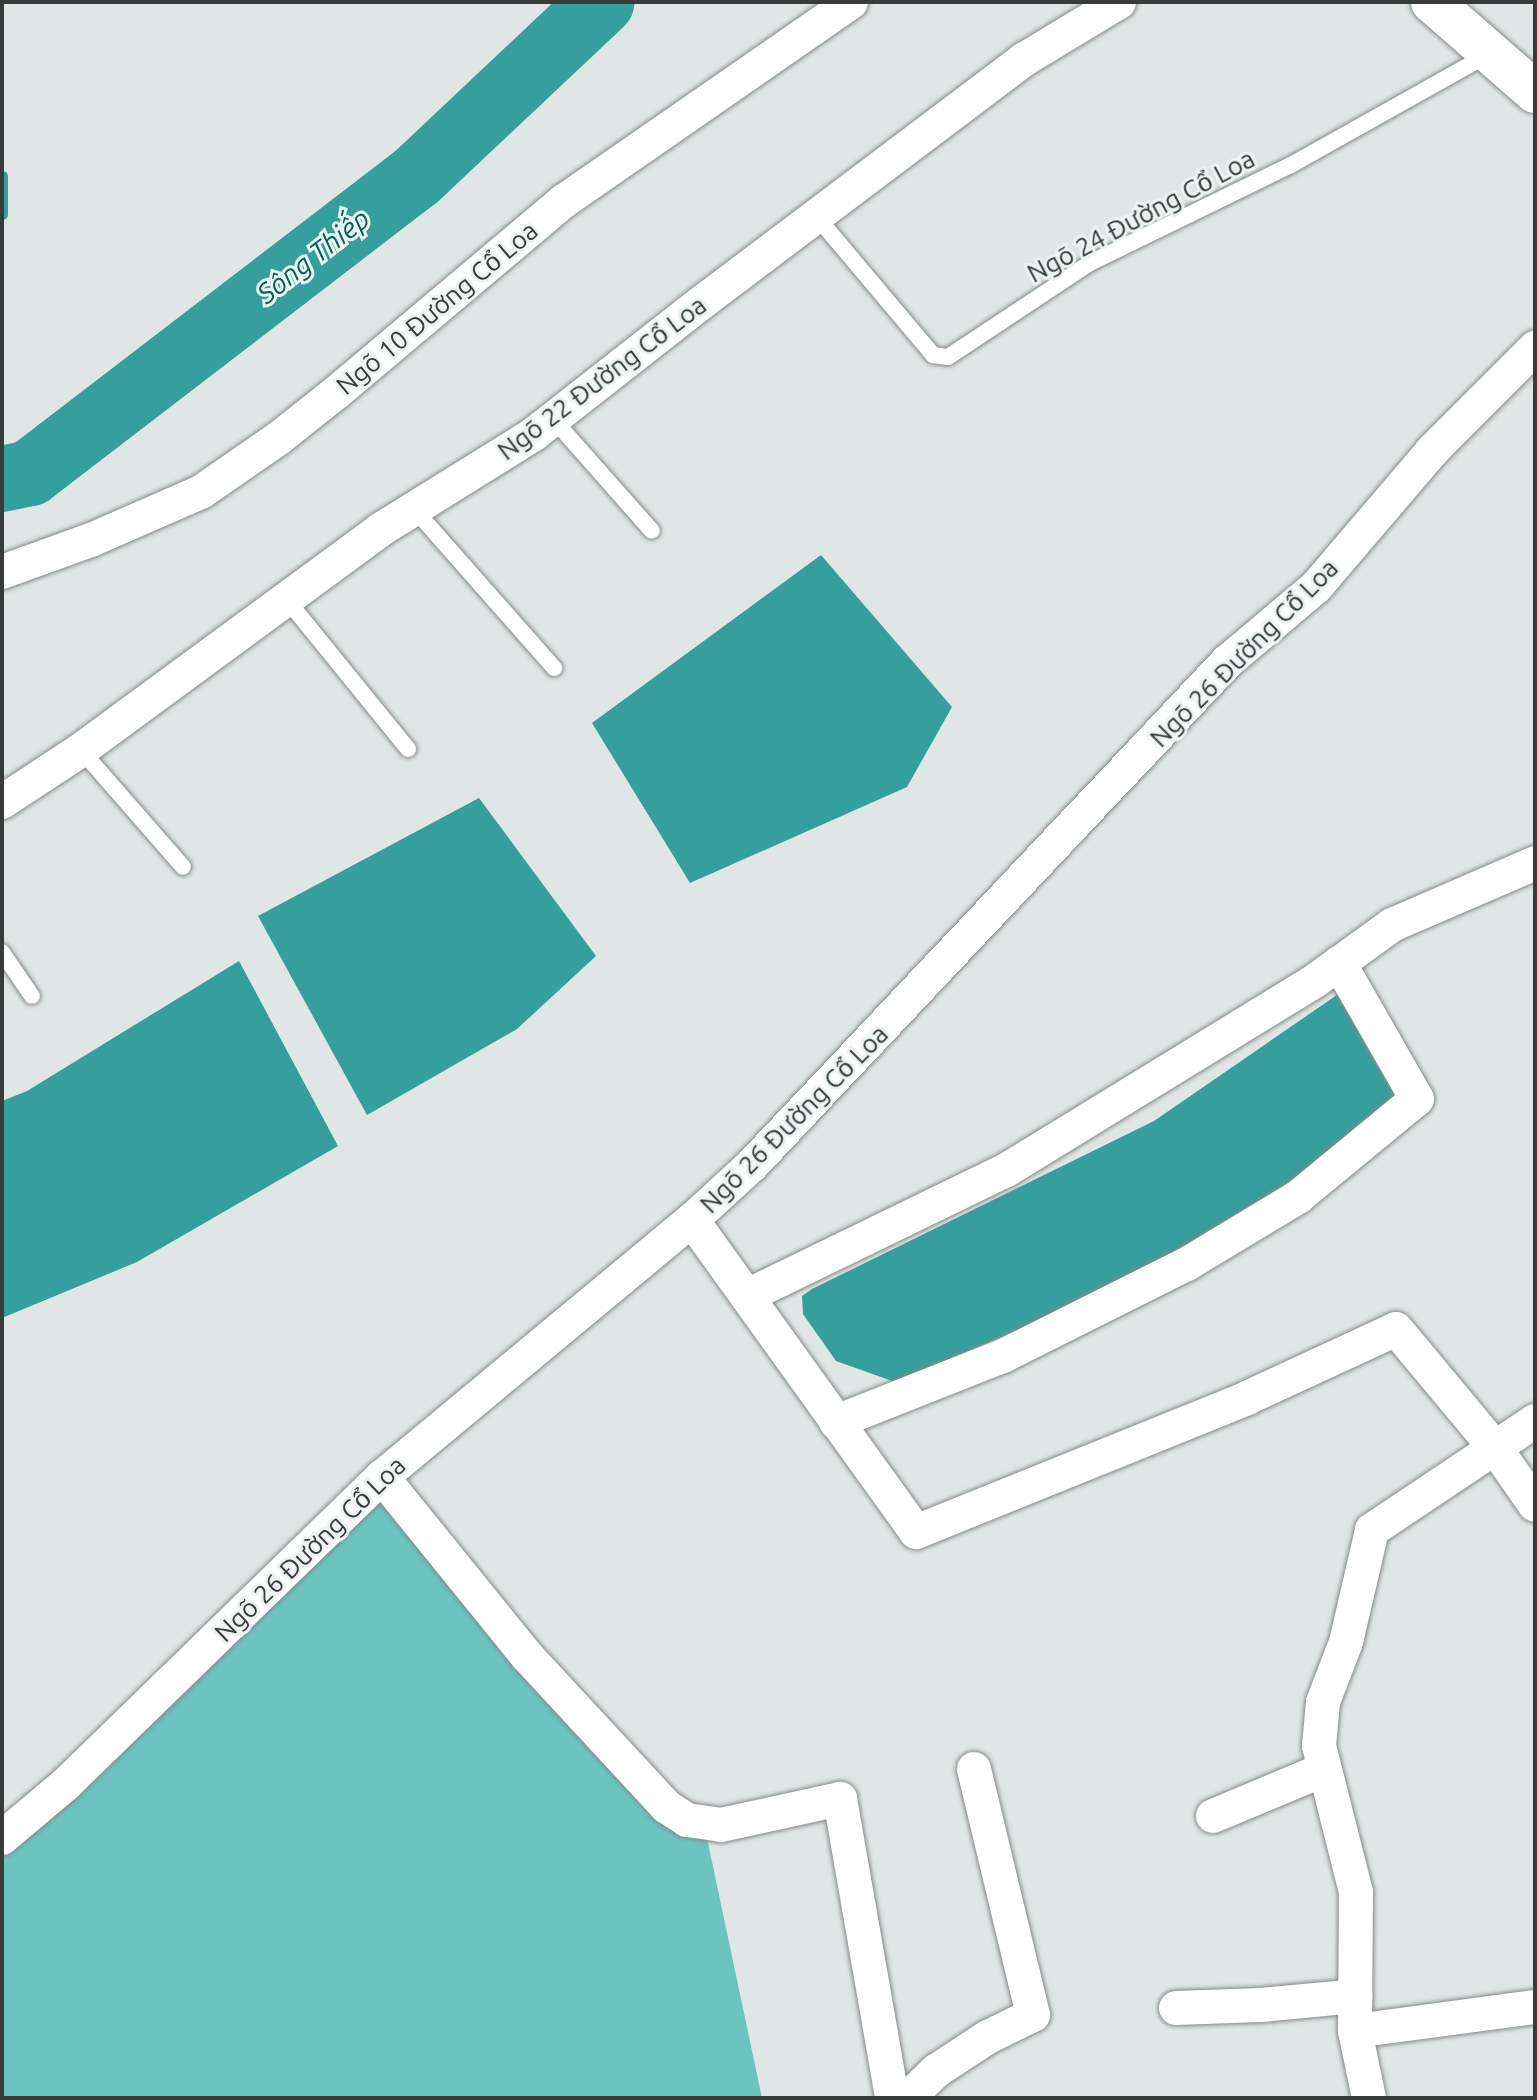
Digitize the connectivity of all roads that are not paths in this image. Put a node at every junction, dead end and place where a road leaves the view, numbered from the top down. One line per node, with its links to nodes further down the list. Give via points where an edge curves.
1 (851, 2): 11 (street, Ngõ 10 Đường Cổ Loa, via 564,201 326,402 201,492)
2 (1119, 2): 6 (street, Ngõ 22 Đường Cổ Loa, via 1025,59)
3 (1442, 5): 4 (street)
4 (1491, 53): 5 (street); 6 (lane, Ngõ 24 Đường Cổ Loa, via 1291,165 1090,263 948,357 933,355)
5 (1535, 92)
6 (816, 216): 8 (street, Ngõ 22 Đường Cổ Loa)
7 (1535, 348): 22 (street, Ngõ 26 Đường Cổ Loa, via 1432,451 1316,587 1227,662 879,1034)
8 (553, 419): 9 (street, Ngõ 22 Đường Cổ Loa); 10 (lane)
9 (414, 509): 12 (street, Ngõ 22 Đường Cổ Loa); 13 (lane)
10 (652, 531)
11 (2, 572)
12 (287, 600): 14 (lane); 15 (street, Ngõ 22 Đường Cổ Loa)
13 (554, 668)
14 (408, 749)
15 (81, 750): 16 (street, Ngõ 22 Đường Cổ Loa); 18 (lane)
16 (6, 791)
17 (1535, 863): 20 (street, via 1392,925)
18 (183, 867)
19 (2, 952): 21 (lane)
20 (1339, 963): 23 (street, via 1008,1169); 25 (street, via 1417,1099 1298,1197 1187,1264 1003,1356)
21 (32, 996)
22 (692, 1220): 23 (street); 27 (street, Ngõ 26 Đường Cổ Loa)
23 (747, 1296): 25 (street)
24 (1535, 1421): 26 (street)
25 (836, 1422): 26 (street, via 916,1532 1247,1398 1396,1329)
26 (1496, 1449): 28 (street); 30 (street, via 1372,1530 1346,1642 1323,1702)
27 (382, 1477): 32 (street, Ngõ 26 Đường Cổ Loa, via 67,1783); 37 (street, via 527,1656 667,1807 687,1820 721,1825 840,1799)
28 (1535, 1505)
29 (974, 1769): 38 (street, via 1033,2015 949,2062)
30 (1323, 1770): 31 (street); 33 (street, via 1356,1892)
31 (1213, 1816)
32 (2, 1838)
33 (1356, 1996): 35 (street); 36 (street)
34 (1535, 2007): 36 (street)
35 (1176, 2008)
36 (1355, 2031): 39 (street)
37 (892, 2098)
38 (908, 2098)
39 (1369, 2098)

